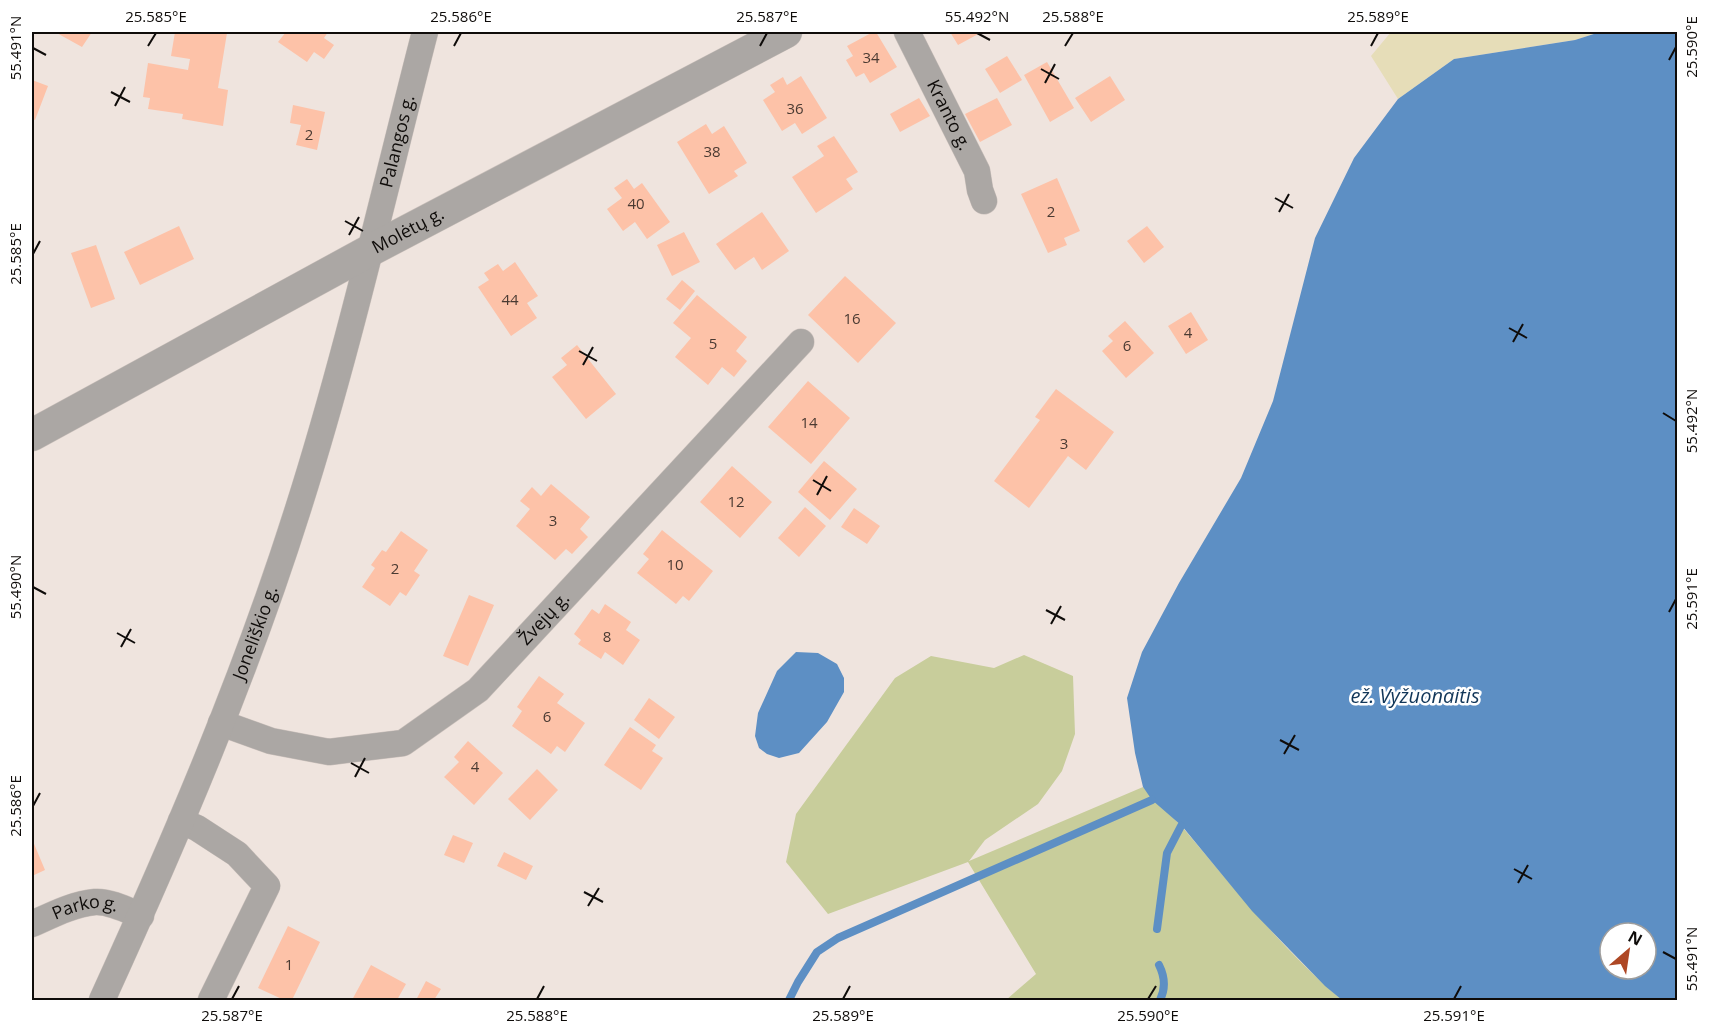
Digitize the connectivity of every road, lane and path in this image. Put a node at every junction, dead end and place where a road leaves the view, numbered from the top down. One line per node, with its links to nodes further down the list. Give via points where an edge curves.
1 (424, 32): 5 (street, Palangos g.)
2 (786, 32): 5 (street, Molėtų g.)
3 (907, 32): 4 (street, Kranto g., via 977,171)
4 (984, 201)
5 (369, 251): 7 (street, Molėtų g.); 8 (street, Joneliškio g., via 299,507)
6 (801, 342): 8 (street, Žvejų g., via 477,690 403,743 329,752 271,741)
7 (32, 435)
8 (221, 723): 9 (street, Joneliškio g.)
9 (181, 821): 10 (street, Joneliškio g.); 13 (street, via 237,854 267,886)
10 (141, 915): 11 (street, Parko g., via 96,902 68,908); 12 (street, Joneliškio g.)
11 (32, 924)
12 (102, 1000)
13 (211, 1000)

